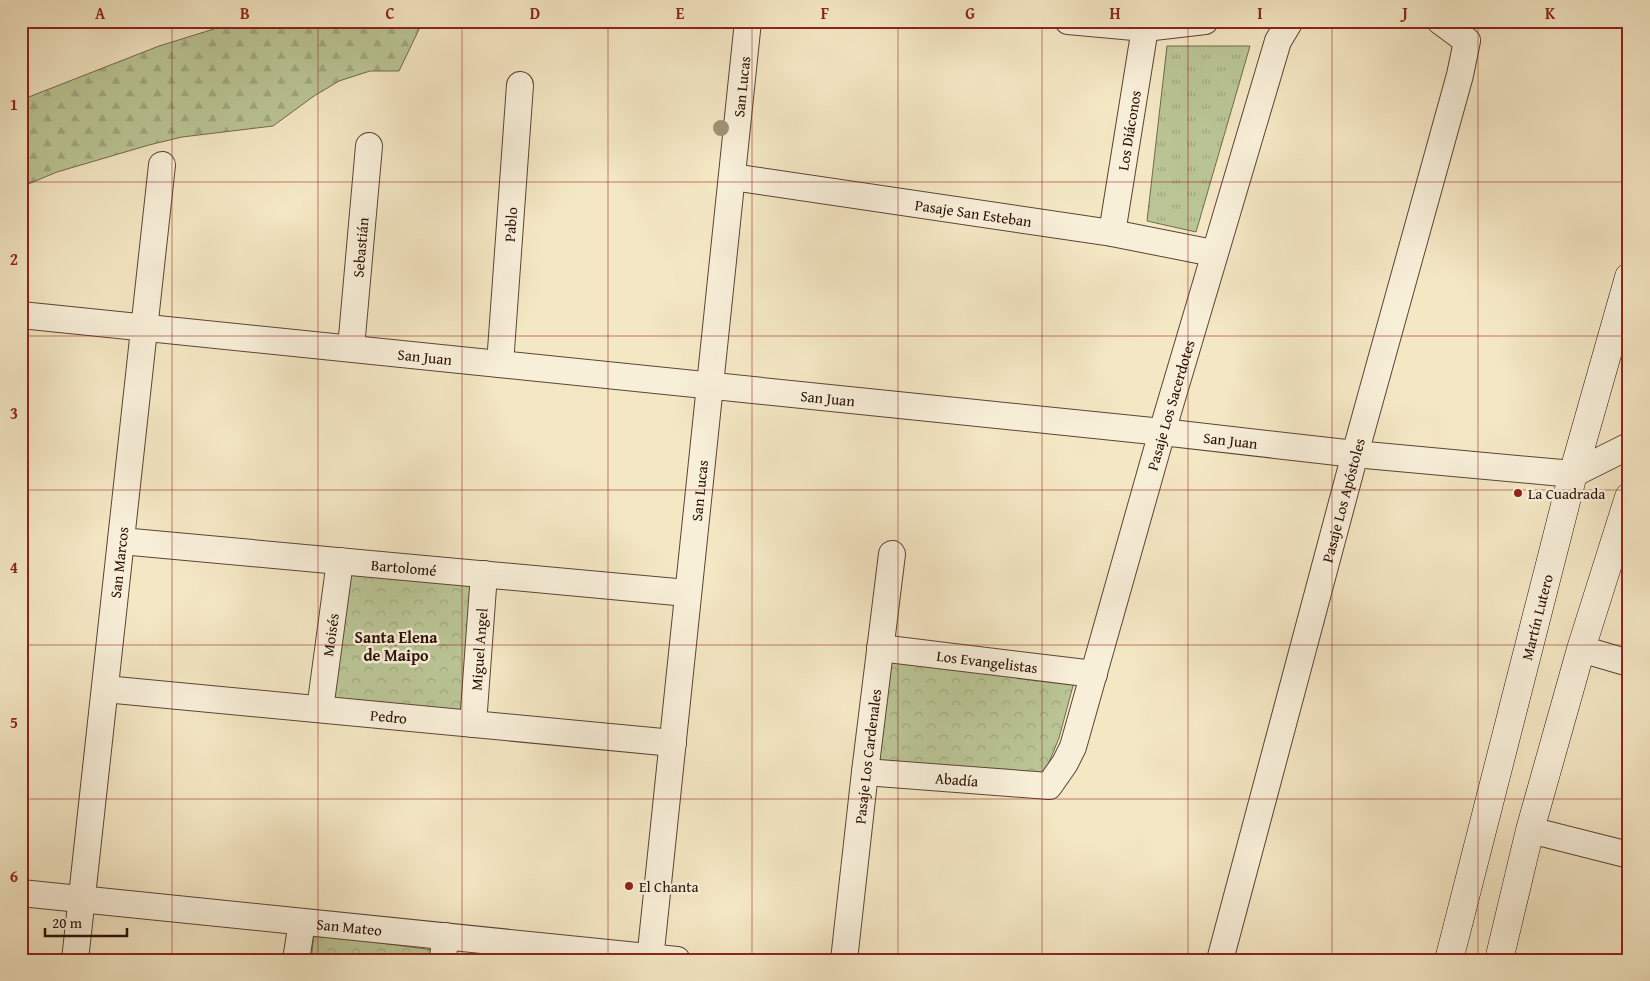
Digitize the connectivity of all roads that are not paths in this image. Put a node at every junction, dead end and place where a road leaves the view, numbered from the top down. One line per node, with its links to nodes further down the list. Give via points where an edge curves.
1 (748, 21): 10 (street, San Lucas)
2 (1068, 21): 6 (street)
3 (1205, 21): 6 (street)
4 (1290, 21): 12 (street, Pasaje Los Sacerdotes, via 1278,41)
5 (1440, 21): 21 (street, Pasaje Los Apóstoles, via 1467,41)
6 (1145, 28): 11 (street, Los Diáconos)
7 (520, 85): 17 (street, Pablo)
8 (369, 146): 16 (street, Sebastián)
9 (162, 165): 15 (street, San Marcos)
10 (732, 177): 11 (street, Pasaje San Esteban); 18 (street, San Lucas)
11 (1112, 233): 12 (street, Pasaje San Esteban)
12 (1214, 253): 19 (street, Pasaje Los Sacerdotes)
13 (1629, 276): 22 (main road, Martín Lutero)
14 (21, 314): 15 (street, San Juan)
15 (145, 327): 16 (street, San Juan); 24 (street, San Marcos)
16 (351, 348): 17 (street, San Juan)
17 (500, 364): 18 (street, San Juan)
18 (710, 385): 19 (street, San Juan); 28 (street, San Lucas)
19 (1162, 432): 21 (street, San Juan); 32 (street, Pasaje Los Sacerdotes)
20 (1629, 446): 22 (street)
21 (1355, 454): 22 (street, San Juan); 50 (street, Pasaje Los Apóstoles)
22 (1572, 474): 51 (main road, Martín Lutero)
23 (1629, 497): 30 (main road)
24 (121, 541): 26 (street, Bartolomé); 33 (street, San Marcos)
25 (892, 554): 29 (street, Pasaje Los Cardenales)
26 (340, 561): 27 (street, Bartolomé); 34 (street, Moisés)
27 (484, 574): 28 (street, Bartolomé); 35 (street, Miguel Angel)
28 (687, 593): 36 (street, San Lucas)
29 (880, 648): 32 (street, Los Evangelistas); 37 (street, Pasaje Los Cardenales)
30 (1581, 649): 31 (street); 39 (main road)
31 (1629, 662)
32 (1094, 674): 38 (street, Pasaje Los Sacerdotes, via 1073,747)
33 (105, 689): 34 (street, Pedro); 42 (street, San Marcos)
34 (320, 709): 35 (street, Pedro)
35 (473, 724): 36 (street, Pedro)
36 (673, 743): 45 (street, San Lucas)
37 (865, 772): 38 (street, Abadía); 49 (street, Pasaje Los Cardenales)
38 (1049, 786)
39 (1530, 830): 40 (street); 52 (main road)
40 (1629, 855)
41 (21, 893): 42 (street, San Mateo)
42 (82, 899): 43 (street, San Mateo); 46 (street, San Marcos)
43 (302, 922): 44 (street, San Mateo); 47 (street)
44 (444, 948): 45 (street, San Mateo)
45 (650, 958): 48 (street, San Mateo)
46 (75, 960)
47 (296, 960)
48 (676, 960)
49 (844, 960)
50 (1220, 960)
51 (1449, 960)
52 (1499, 960)

